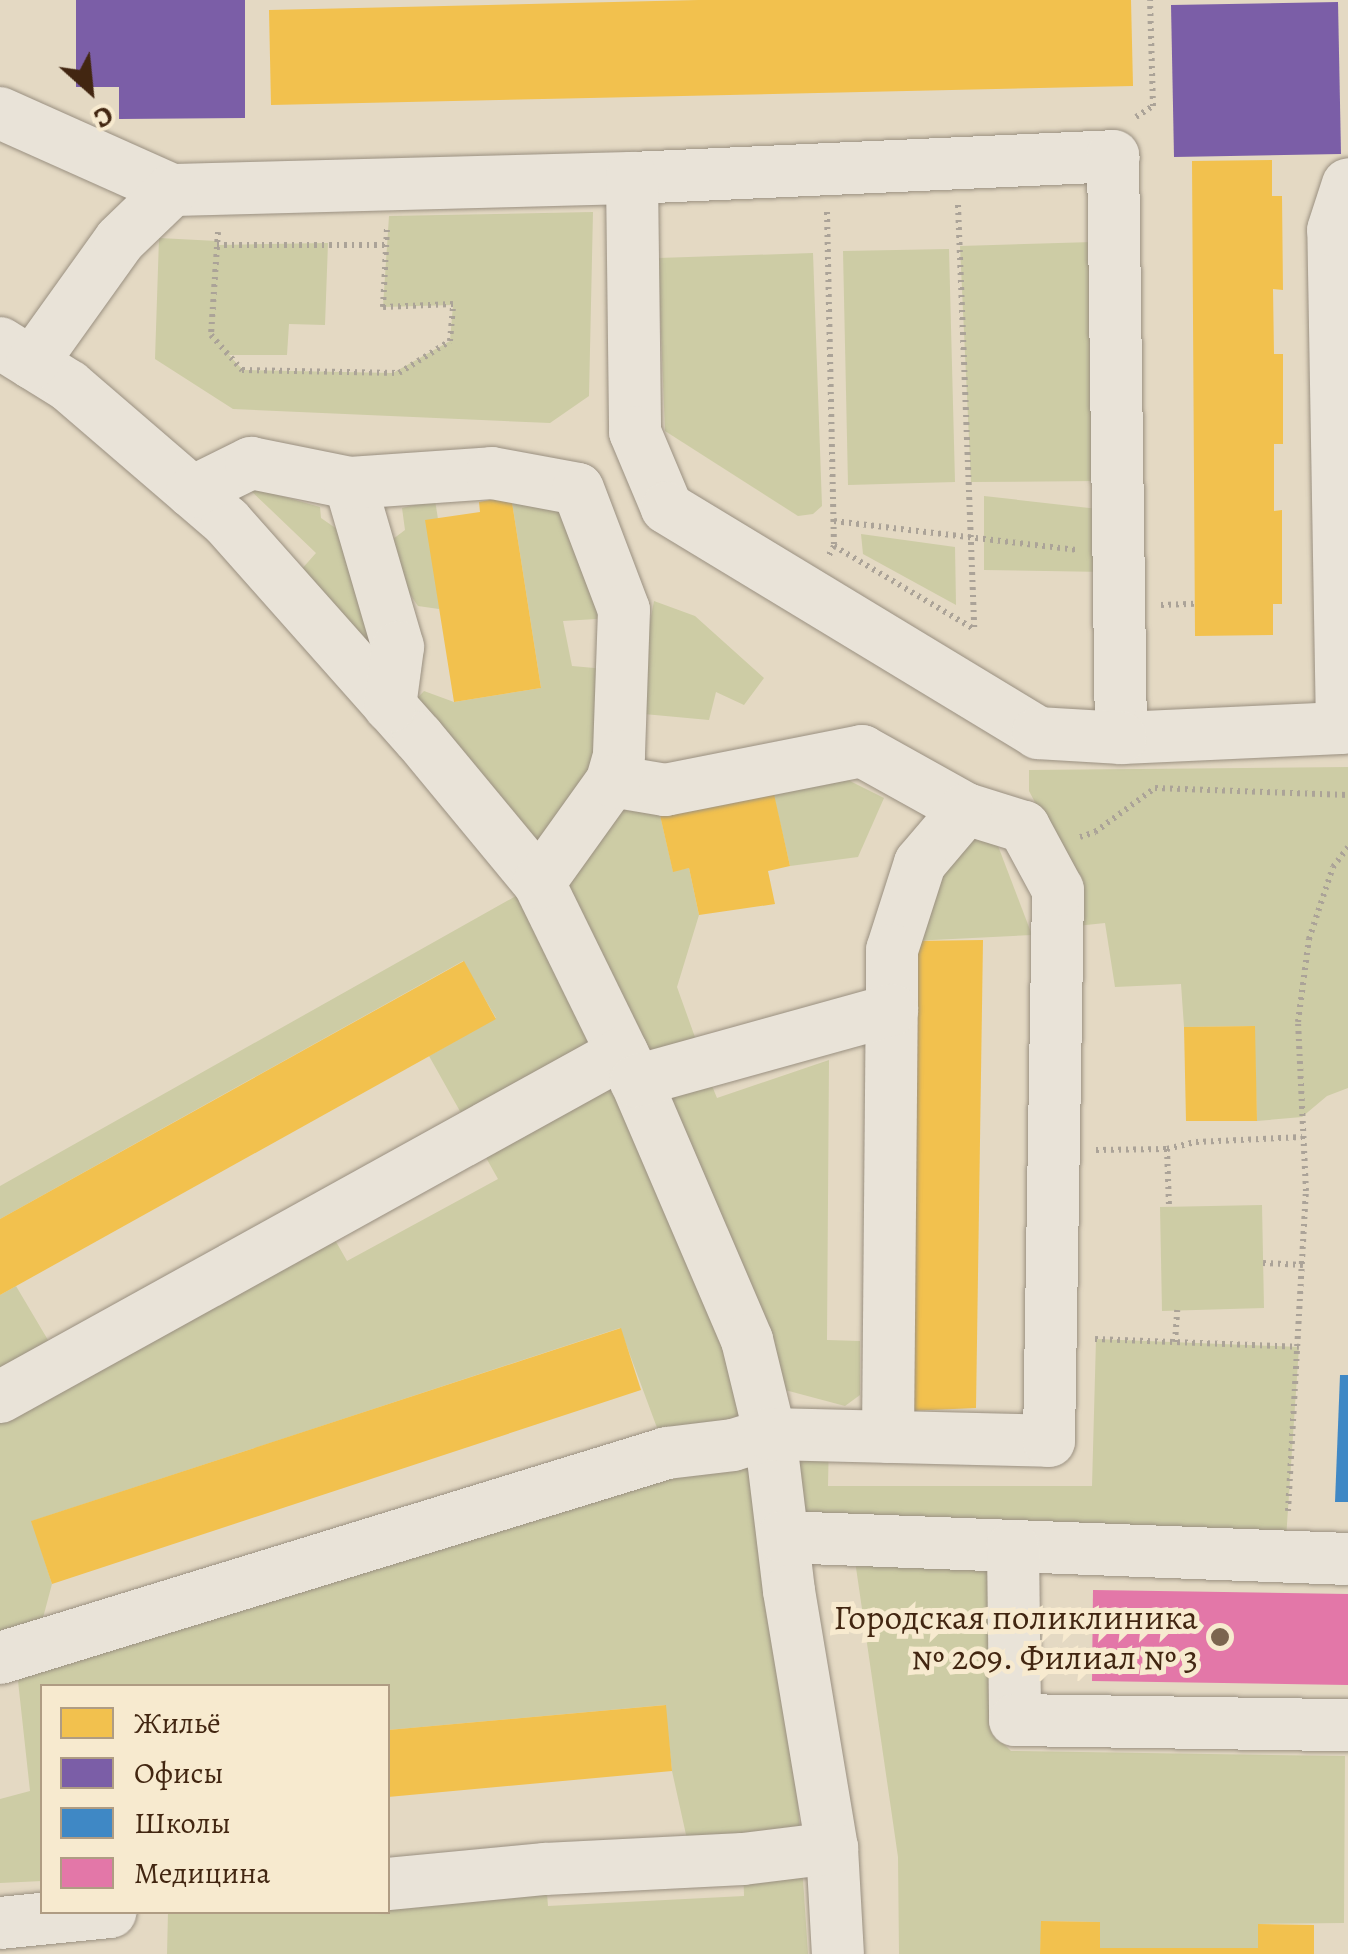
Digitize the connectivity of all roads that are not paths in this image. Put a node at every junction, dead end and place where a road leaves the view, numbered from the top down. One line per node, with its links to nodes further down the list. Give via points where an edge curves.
1 (0, 113): 4 (lane)
2 (632, 178): 4 (lane); 9 (lane, via 635,432 667,508 1038,733); 9 (lane, via 1113,156)
3 (1348, 184): 9 (lane, via 1333,230 1342,728)
4 (172, 190): 5 (lane)
5 (16, 353): 7 (lane, via 69,386)
6 (350, 483): 7 (lane, via 251,463); 8 (lane, via 398,647); 10 (lane, via 492,473 578,489 624,610 619,756)
7 (192, 492): 8 (lane, via 227,522)
8 (390, 706): 12 (lane)
9 (1121, 738)
10 (612, 780): 11 (lane, via 665,790 862,752); 12 (lane)
11 (966, 809): 13 (lane, via 920,863 892,950); 17 (lane, via 1024,827 1058,890 1049,1441)
12 (539, 883): 14 (lane)
13 (892, 1010): 14 (lane); 17 (lane)
14 (629, 1067): 15 (lane); 16 (lane, via 747,1340)
15 (0, 1397)
16 (770, 1434): 17 (lane); 18 (lane); 21 (lane, via 666,1452)
17 (888, 1437)
18 (782, 1537): 19 (lane); 23 (lane)
19 (1013, 1547): 20 (lane); 22 (lane, via 1014,1720)
20 (1348, 1558)
21 (0, 1658)
22 (1348, 1725)
23 (832, 1848): 24 (lane); 27 (lane)
24 (390, 1884)
25 (88, 1914): 26 (lane)
26 (0, 1922)
27 (838, 1954)

